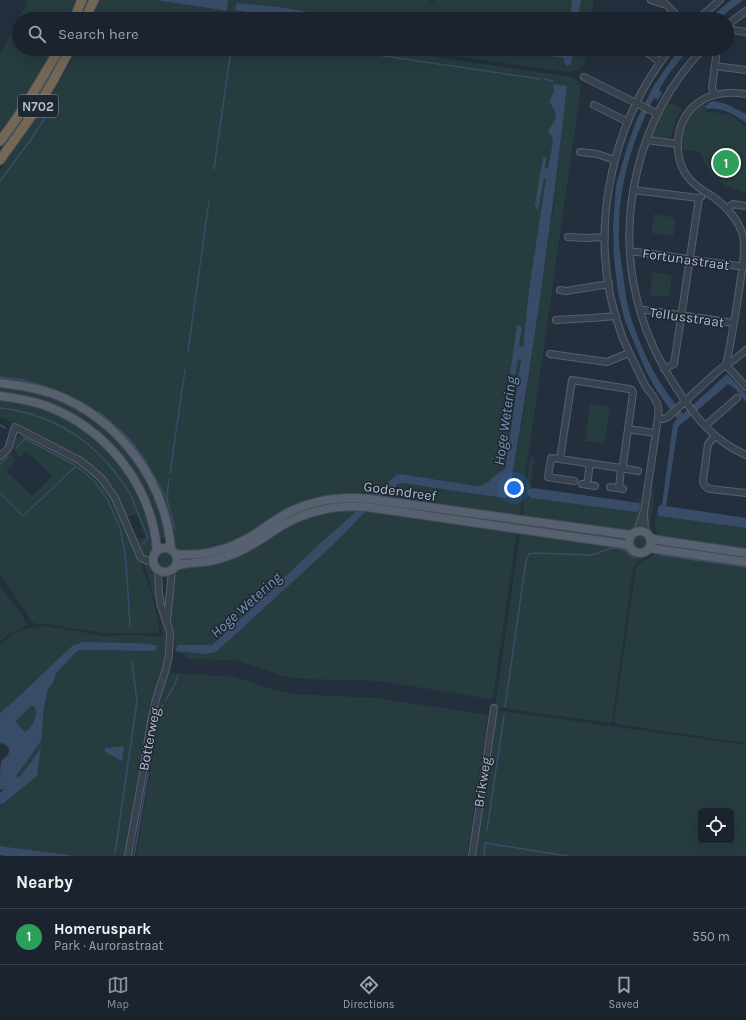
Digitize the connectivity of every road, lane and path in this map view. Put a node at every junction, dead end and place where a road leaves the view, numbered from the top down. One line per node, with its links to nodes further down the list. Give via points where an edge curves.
1 (82, 0): 7 (highway)
2 (94, 0): 8 (highway)
3 (651, 0): 5 (street)
4 (720, 0): 10 (street)
5 (664, 3): 9 (street)
6 (746, 11): 11 (street)
7 (77, 12)
8 (89, 12)
9 (673, 12)
10 (706, 12)
11 (734, 20)
12 (734, 30): 13 (street)
13 (746, 32)
14 (55, 56): 31 (highway, N702)
15 (66, 56): 34 (highway, N702, via 35,111)
16 (652, 56): 20 (street)
17 (665, 56): 20 (street)
18 (696, 56): 28 (street)
19 (716, 56): 21 (street)
20 (660, 62): 26 (street, via 647,82)
21 (715, 66): 22 (street); 24 (street, via 712,88)
22 (746, 70)
23 (584, 77): 26 (street)
24 (714, 94): 25 (street); 32 (street, via 701,101 687,114)
25 (746, 94)
26 (638, 104): 28 (street); 29 (street)
27 (594, 105): 29 (street)
28 (656, 113): 30 (street)
29 (628, 122): 35 (street)
30 (646, 140): 32 (street); 36 (street)
31 (0, 141)
32 (677, 144): 37 (street, via 683,170 691,181)
33 (580, 152): 35 (street)
34 (0, 160)
35 (615, 160): 42 (street, via 609,186)
36 (633, 190): 38 (street); 43 (street)
37 (705, 192): 38 (street); 40 (street)
38 (699, 198): 44 (street)
39 (746, 206): 40 (street, via 733,204)
40 (727, 209): 45 (street, via 742,234)
41 (568, 237): 42 (street)
42 (605, 238): 46 (street)
43 (630, 251): 44 (street, Fortunastraat); 48 (street)
44 (689, 260): 45 (street, Fortunastraat); 49 (street)
45 (744, 267): 52 (street)
46 (609, 284): 47 (street); 50 (street)
47 (560, 290)
48 (640, 310): 49 (street, Tellusstraat); 57 (street)
49 (682, 315): 52 (street, Tellusstraat); 57 (street, via 674,364)
50 (616, 316): 51 (street); 54 (street)
51 (556, 320)
52 (734, 323): 56 (street)
53 (746, 350): 56 (street)
54 (629, 353): 55 (street, via 607,362); 63 (street, via 655,400)
55 (550, 354)
56 (726, 365): 59 (street); 62 (street)
57 (664, 369): 62 (street)
58 (0, 383): 83 (main road, via 36,389 72,402 120,437 151,481 166,520)
59 (746, 387)
60 (0, 396): 82 (main road, via 33,402 59,412 86,427 106,443 125,465 139,488 150,512)
61 (737, 398): 64 (street)
62 (685, 402): 63 (street, via 668,417); 64 (street)
63 (658, 418): 66 (street)
64 (705, 426): 67 (street)
65 (628, 429): 66 (street); 70 (street, via 632,390 572,380); 72 (street)
66 (656, 433): 79 (street)
67 (715, 436): 68 (street); 77 (street, via 708,444 704,485 708,488)
68 (746, 455)
69 (0, 456): 85 (street, via 8,449 15,427 79,460 102,479 115,498 141,558)
70 (560, 459): 71 (street); 74 (street, via 550,458 548,477)
71 (590, 464): 72 (street); 75 (street, via 584,485)
72 (621, 468): 73 (street); 76 (street, via 621,488)
73 (638, 471)
74 (574, 481)
75 (595, 486)
76 (610, 487)
77 (746, 493)
78 (522, 525): 79 (main road, Godendreef); 80 (main road, Godendreef); 83 (main road, Godendreef, via 370,499 345,498 297,508 231,546 202,554 186,555); 87 (main road, Godendreef, via 362,506 342,506 312,512 293,520 234,554)
79 (641, 534): 80 (main road, via 629,540); 81 (main road, via 651,542); 84 (main road, Godendreef, via 660,541)
80 (629, 545): 81 (main road, via 638,553)
81 (649, 548): 86 (main road)
82 (157, 551): 83 (main road, via 166,548); 85 (main road)
83 (174, 552): 87 (main road, via 177,558)
84 (746, 553)
85 (153, 561): 88 (main road)
86 (746, 562)
87 (174, 568): 88 (main road, via 165,572); 89 (street, Botterweg)
88 (158, 570): 89 (street, Botterweg, via 161,606)
89 (167, 622): 91 (street, Botterweg, via 170,632 169,655 151,721)
90 (494, 708): 92 (street, Brikweg)
91 (128, 856)
92 (472, 856)

